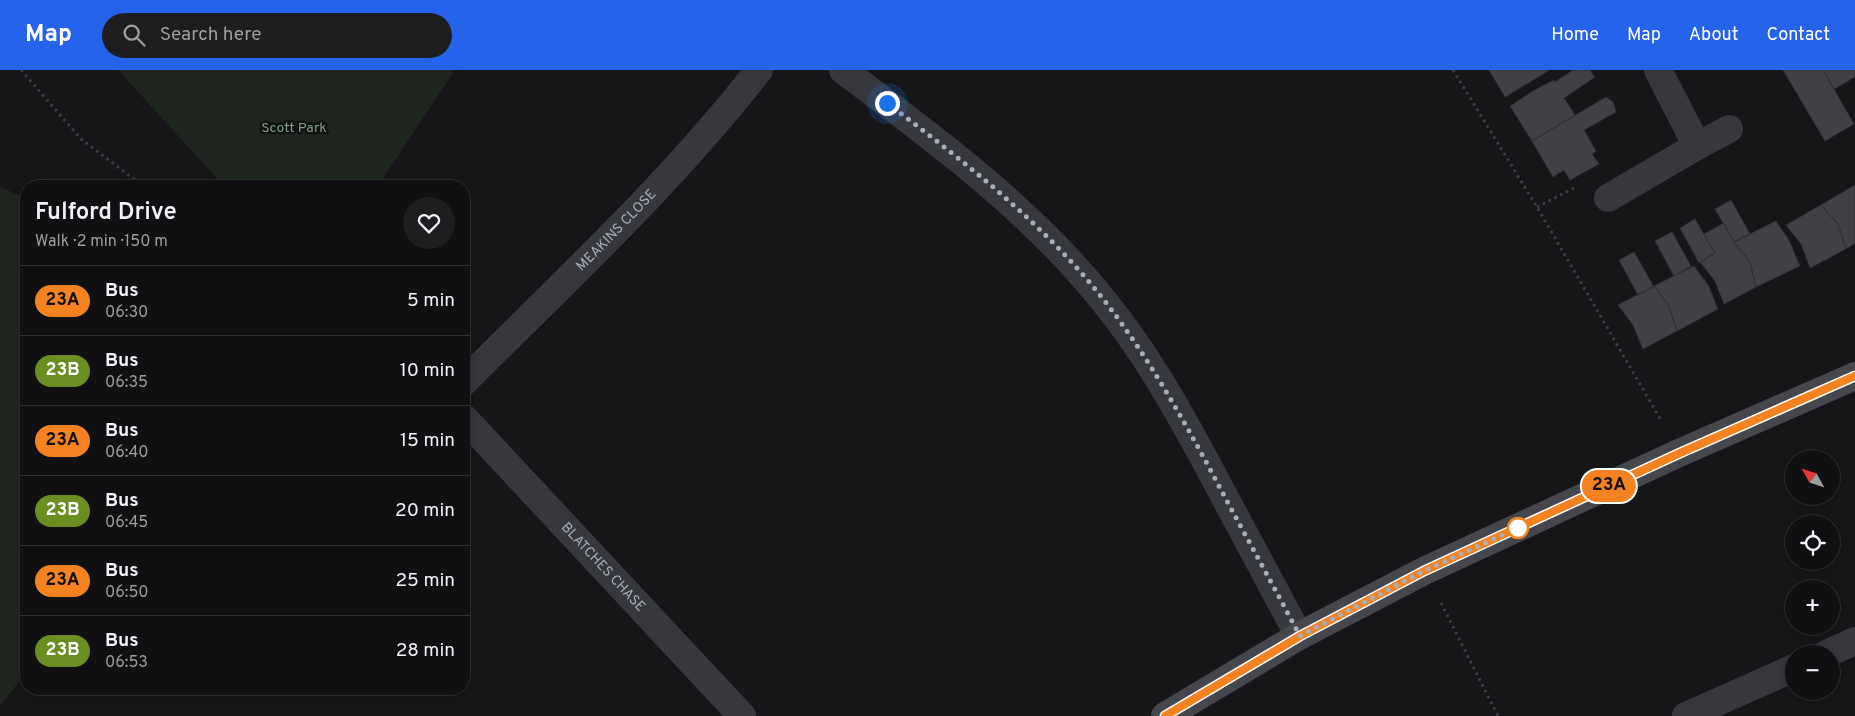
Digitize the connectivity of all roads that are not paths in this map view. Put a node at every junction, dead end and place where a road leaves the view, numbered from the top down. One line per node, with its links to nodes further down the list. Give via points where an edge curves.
1 (759, 70): 7 (street, MEAKINS CLOSE, via 669,176)
2 (843, 70): 10 (street, via 959,158 1009,201 1062,252 1104,300 1146,358 1186,426)
3 (1658, 70): 5 (street)
4 (1729, 129): 5 (street)
5 (1697, 146): 6 (street)
6 (1608, 198)
7 (470, 376)
8 (1855, 376): 10 (street, via 1424,571)
9 (470, 424): 14 (street, BLATCHES CHASE)
10 (1300, 636): 15 (street)
11 (1855, 641): 12 (street)
12 (1840, 648)
13 (1785, 672): 16 (street)
14 (742, 716)
15 (1165, 716)
16 (1686, 716)

